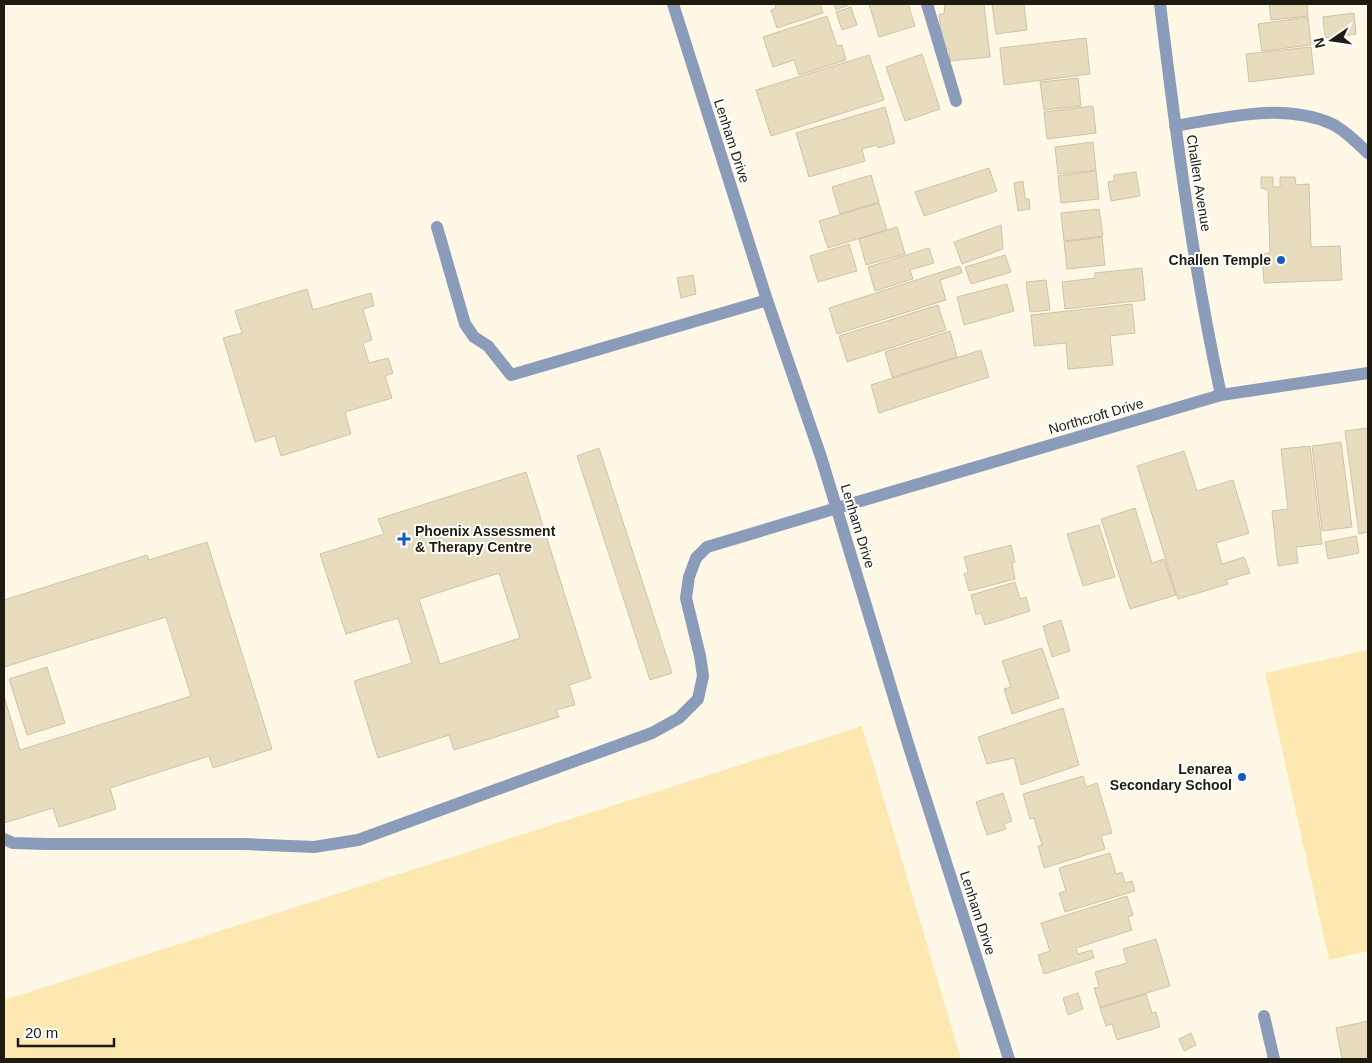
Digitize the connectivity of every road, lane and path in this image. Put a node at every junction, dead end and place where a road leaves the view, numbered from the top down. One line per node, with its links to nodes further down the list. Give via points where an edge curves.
1 (673, 4): 8 (street, Lenham Drive)
2 (927, 4): 4 (street)
3 (1160, 4): 5 (street, Challen Avenue)
4 (956, 101)
5 (1175, 126): 6 (street, via 1250,114 1308,116 1333,125); 10 (street, Challen Avenue, via 1182,184)
6 (1368, 153)
7 (437, 226): 8 (street, via 465,324 511,375)
8 (767, 300): 11 (street, Lenham Drive)
9 (1368, 373): 10 (street, Northcroft Drive)
10 (1221, 395): 11 (street, Northcroft Drive)
11 (836, 508): 12 (street, Northcroft Drive, via 707,547 696,558 686,598 703,676 698,699 679,718 652,733 358,840 314,847 47,844 13,843); 14 (street, Lenham Drive)
12 (4, 838)
13 (1264, 1016): 15 (street)
14 (1009, 1059)
15 (1274, 1059)

